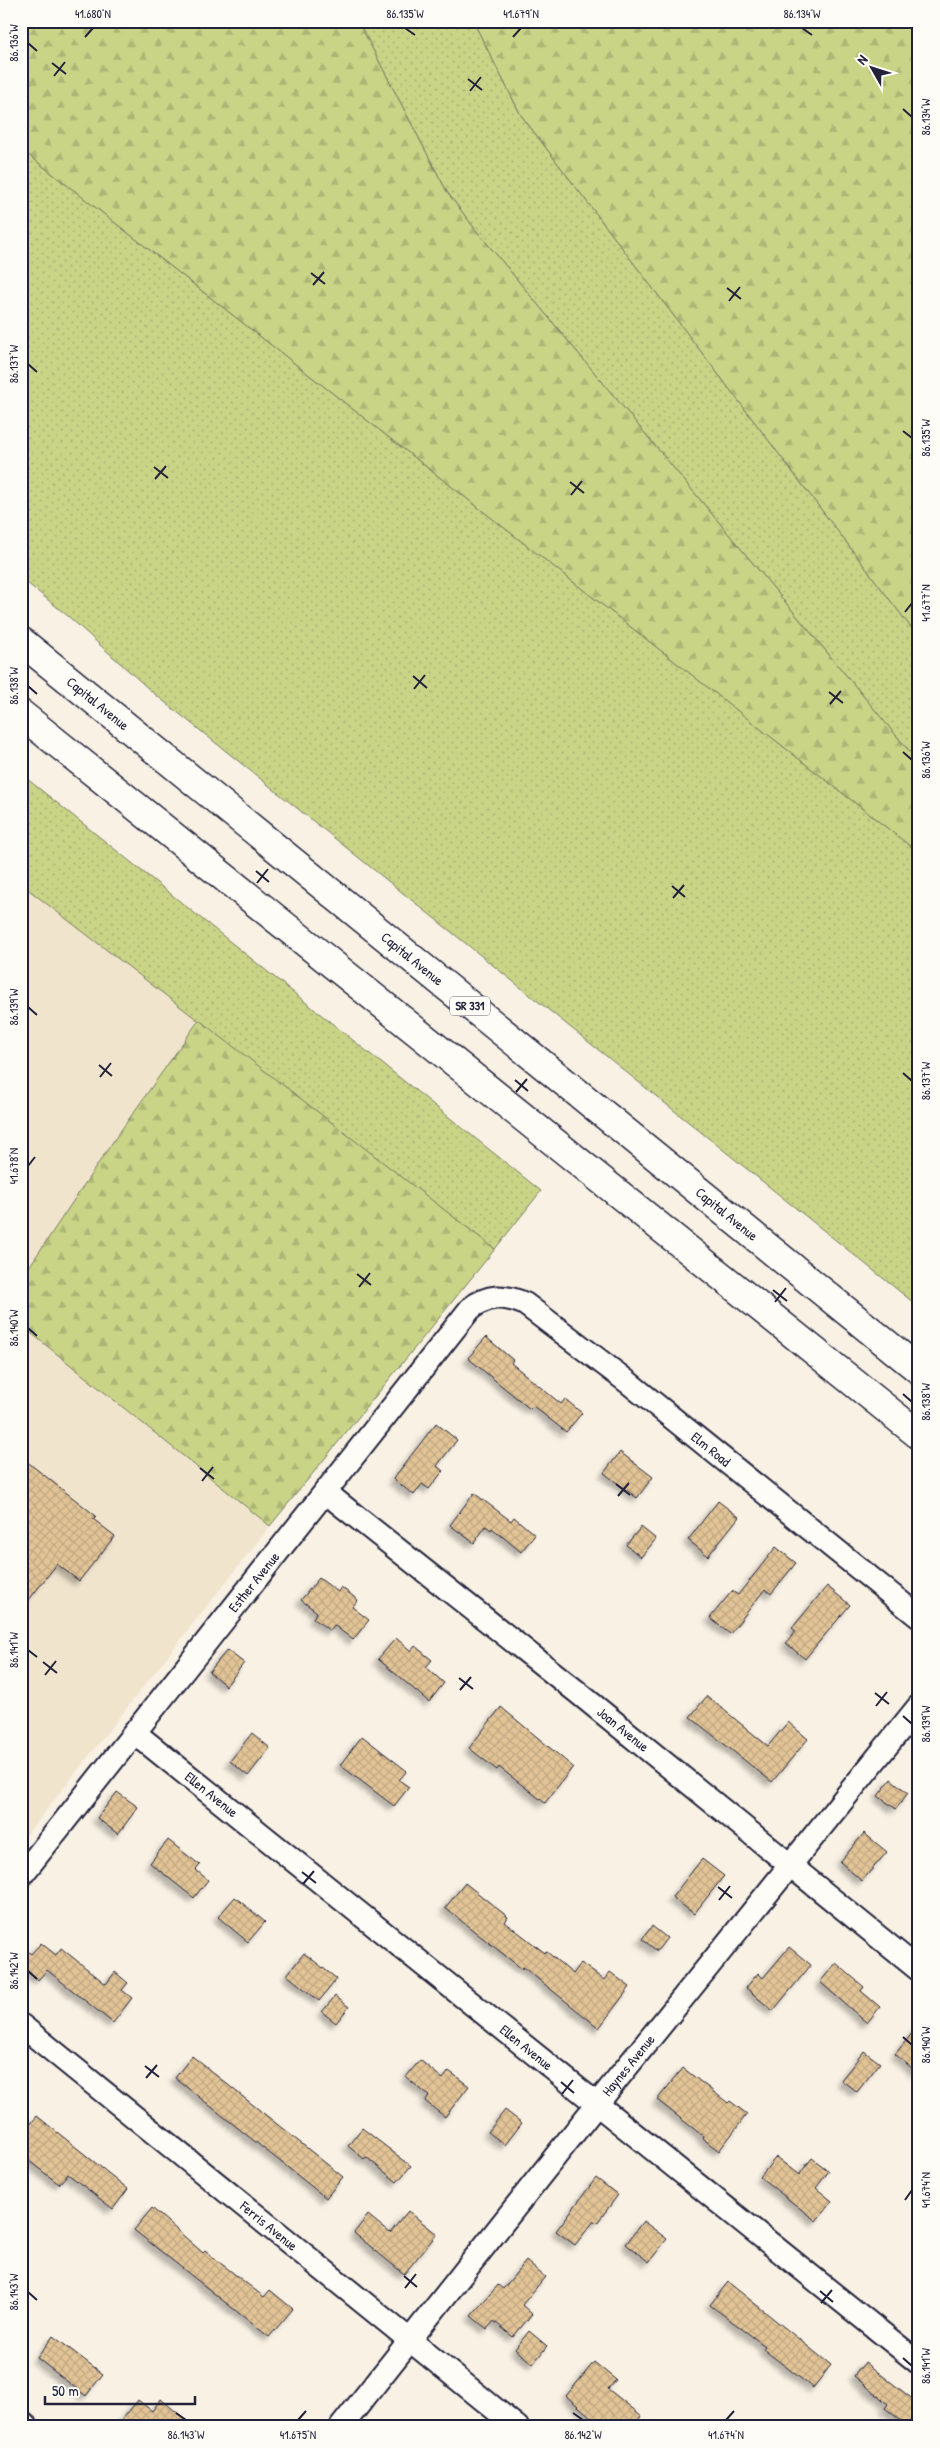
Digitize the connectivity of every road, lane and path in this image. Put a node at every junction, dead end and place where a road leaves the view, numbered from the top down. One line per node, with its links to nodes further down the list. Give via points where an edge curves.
1 (21, 641): 4 (highway, Capital Avenue / SR 331)
2 (21, 714): 5 (highway)
3 (494, 1297): 6 (street, Esther Avenue, via 478,1302 470,1310); 7 (street, Elm Road, via 510,1297 525,1304 629,1383)
4 (919, 1370)
5 (919, 1435)
6 (325, 1492): 9 (street, Esther Avenue); 10 (street, Joan Avenue)
7 (919, 1617)
8 (919, 1706): 10 (street, Haynes Avenue)
9 (134, 1733): 11 (street, Esther Avenue); 14 (street, Ellen Avenue)
10 (789, 1865): 12 (street, Joan Avenue); 14 (street, Haynes Avenue)
11 (21, 1876)
12 (919, 1970)
13 (21, 2025): 15 (street, Ferris Avenue)
14 (597, 2104): 15 (street, Haynes Avenue); 16 (street, Ellen Avenue)
15 (410, 2340): 19 (street, Haynes Avenue); 20 (street, Ferris Avenue)
16 (919, 2363)
17 (21, 2422): 18 (street)
18 (27, 2427)
19 (341, 2427)
20 (517, 2427)

